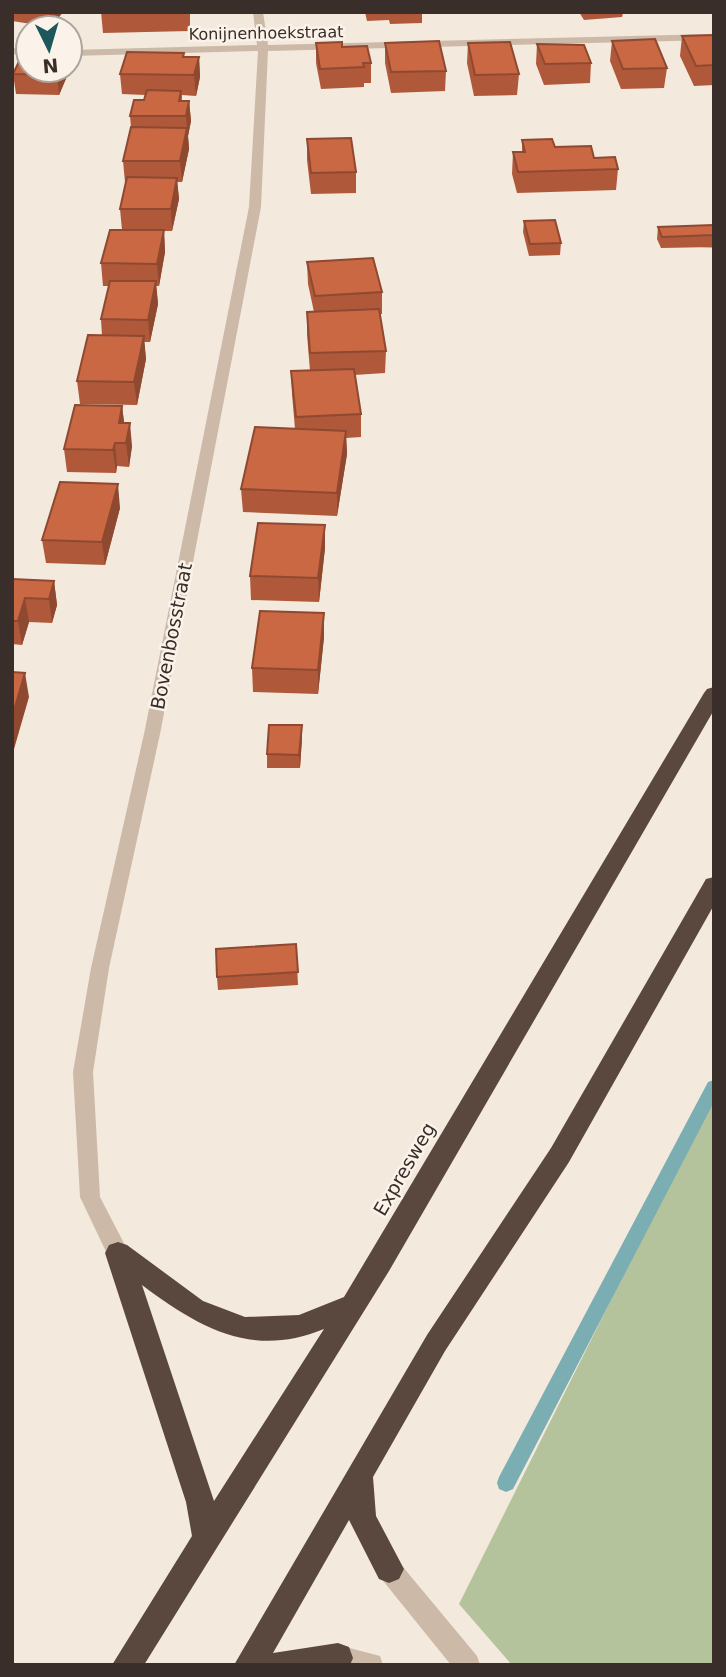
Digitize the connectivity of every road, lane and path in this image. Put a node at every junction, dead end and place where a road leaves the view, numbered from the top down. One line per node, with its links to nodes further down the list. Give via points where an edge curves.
1 (258, 12): 3 (street, Bovenbosstraat)
2 (714, 37): 3 (street, Konijnenhoekstraat)
3 (263, 49): 4 (street, Konijnenhoekstraat); 7 (street, Bovenbosstraat, via 255,207 152,734 100,968 83,1072 90,1197)
4 (84, 53)
5 (714, 693): 8 (highway, Expresweg, via 380,1264)
6 (714, 884): 9 (highway, via 560,1155 436,1343)
7 (118, 1253): 8 (highway, via 194,1309 245,1329 300,1327); 10 (highway, via 200,1502)
8 (351, 1306): 10 (highway, Expresweg)
9 (359, 1474): 11 (highway, via 362,1518); 14 (highway)
10 (207, 1540): 13 (highway, Expresweg)
11 (389, 1569): 17 (street)
12 (338, 1658): 15 (highway); 16 (street)
13 (127, 1665)
14 (249, 1665)
15 (280, 1665)
16 (370, 1665)
17 (468, 1665)

